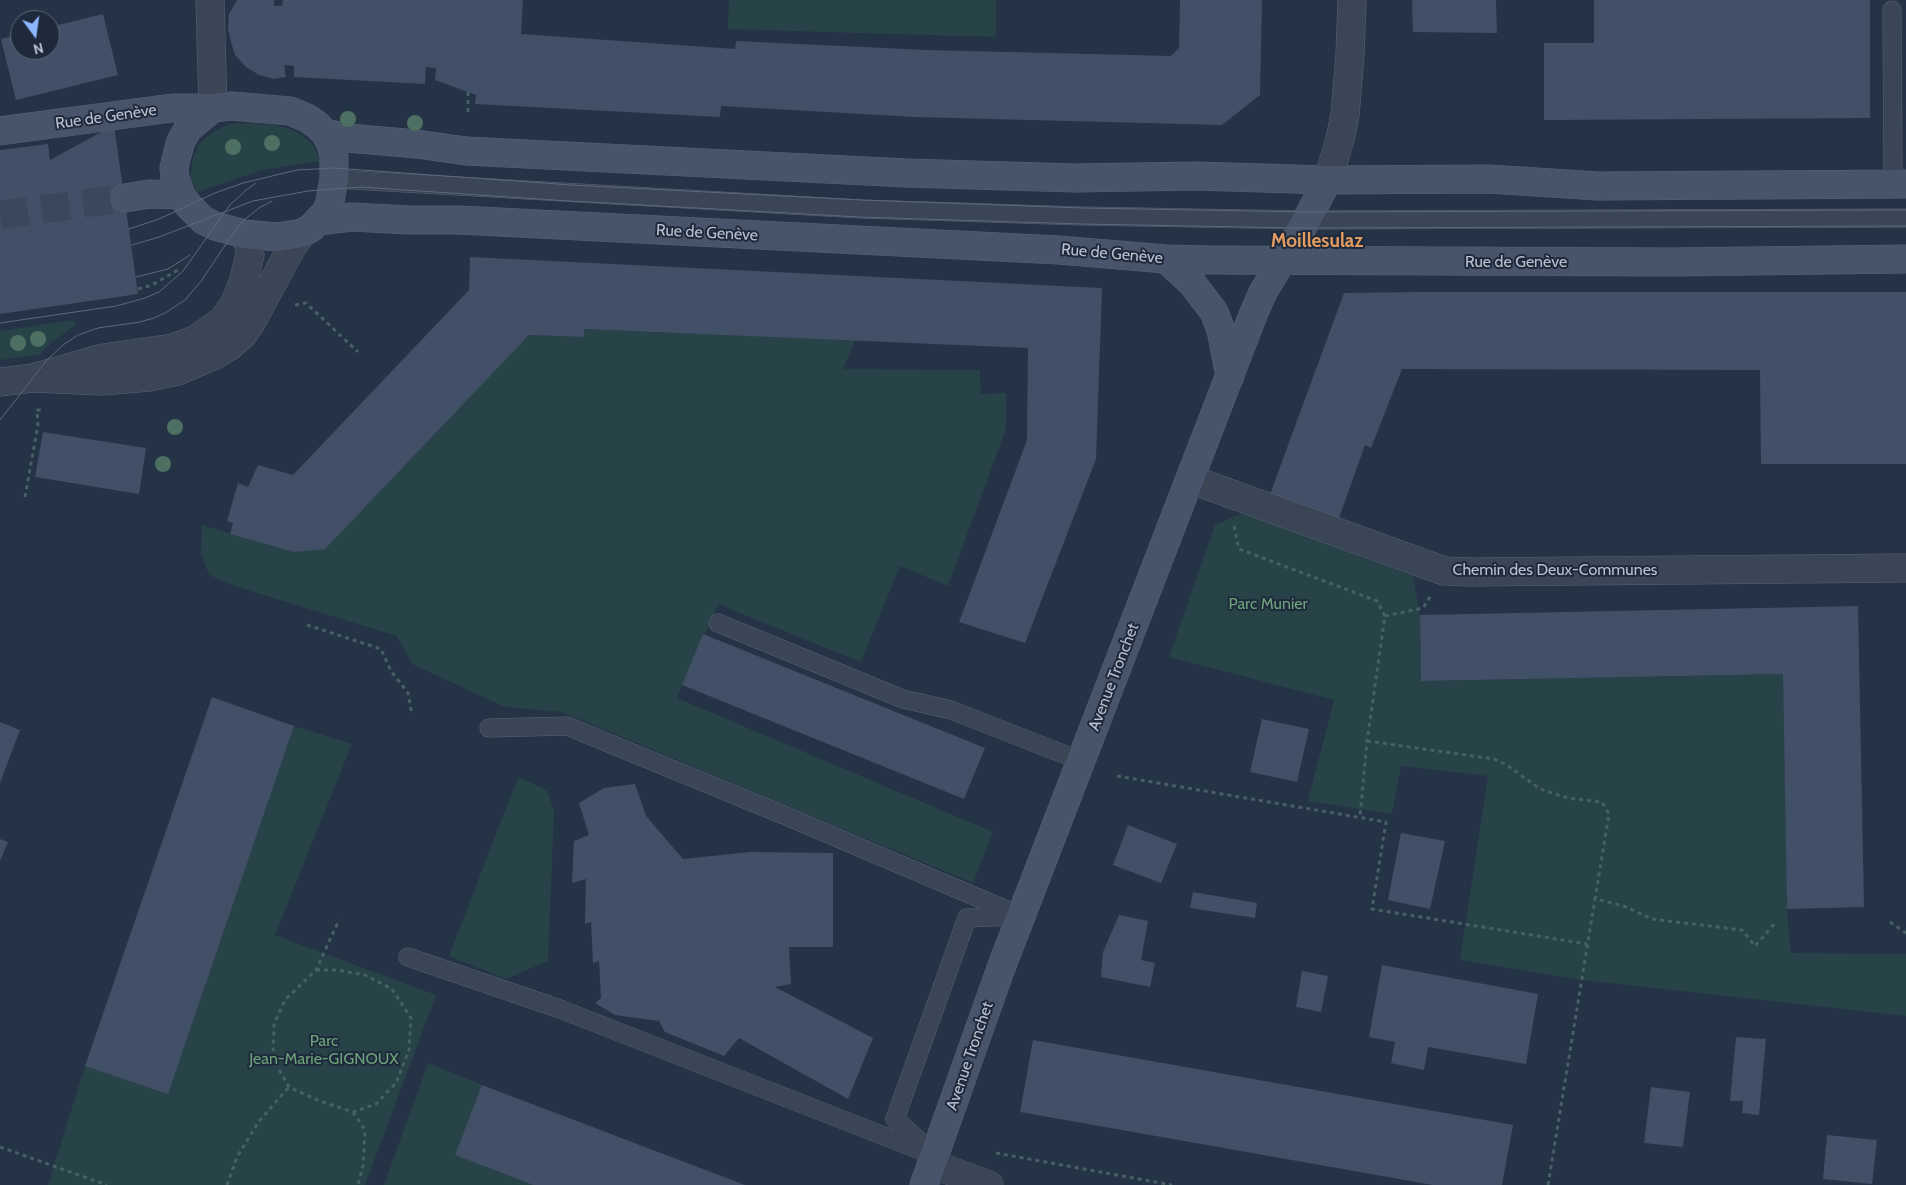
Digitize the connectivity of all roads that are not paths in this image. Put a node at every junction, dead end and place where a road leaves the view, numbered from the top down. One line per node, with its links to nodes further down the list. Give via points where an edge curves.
1 (1352, 0): 8 (street, via 1345,114)
2 (214, 3): 4 (street)
3 (1892, 10): 9 (lane)
4 (213, 108): 5 (main road, Rue de Genève, via 149,110); 6 (main road, Rue de Genève, via 232,106 290,111 307,118); 10 (main road, Rue de Genève, via 188,129 181,141 174,168)
5 (0, 132)
6 (325, 133): 7 (main road, Rue de Genève, via 334,156); 8 (main road, Rue de Genève, via 466,151 733,166 1075,178 1196,176)
7 (334, 179): 13 (lane, via 861,209); 14 (main road, Rue de Genève, via 328,206)
8 (1328, 180): 9 (main road, Rue de Genève, via 1489,179 1598,186); 13 (main road, Avenue Tronchet)
9 (1899, 184)
10 (181, 194): 11 (main road); 15 (main road, Rue de Genève, via 203,220)
11 (125, 198)
12 (1906, 218): 13 (lane)
13 (1306, 220): 18 (main road, Avenue Tronchet)
14 (310, 227): 15 (main road, Rue de Genève, via 268,237); 16 (main road, Rue de Genève, via 352,217 459,220 1059,250); 20 (street, via 293,245 244,333 213,356 178,371 149,377 102,381)
15 (244, 234): 20 (street, via 250,255 243,283 223,320 208,332 173,348 103,358)
16 (1166, 259): 18 (main road, Rue de Genève); 19 (main road, via 1192,283 1214,312)
17 (1906, 259): 18 (main road, Rue de Genève)
18 (1281, 261): 19 (main road, Avenue Tronchet, via 1263,292)
19 (1230, 376): 22 (main road, Avenue Tronchet)
20 (33, 378): 21 (street)
21 (0, 382)
22 (1190, 479): 23 (street, Chemin des Deux-Communes, via 1444,571); 26 (main road, Avenue Tronchet)
23 (1906, 568)
24 (718, 623): 26 (lane, via 903,698 951,710)
25 (489, 728): 27 (lane, via 567,726)
26 (1081, 760): 27 (main road, Avenue Tronchet)
27 (1021, 916): 29 (main road, Avenue Tronchet); 29 (lane, via 967,918 895,1119)
28 (408, 957): 29 (lane, via 560,1010)
29 (930, 1168): 30 (street)
30 (989, 1185)

